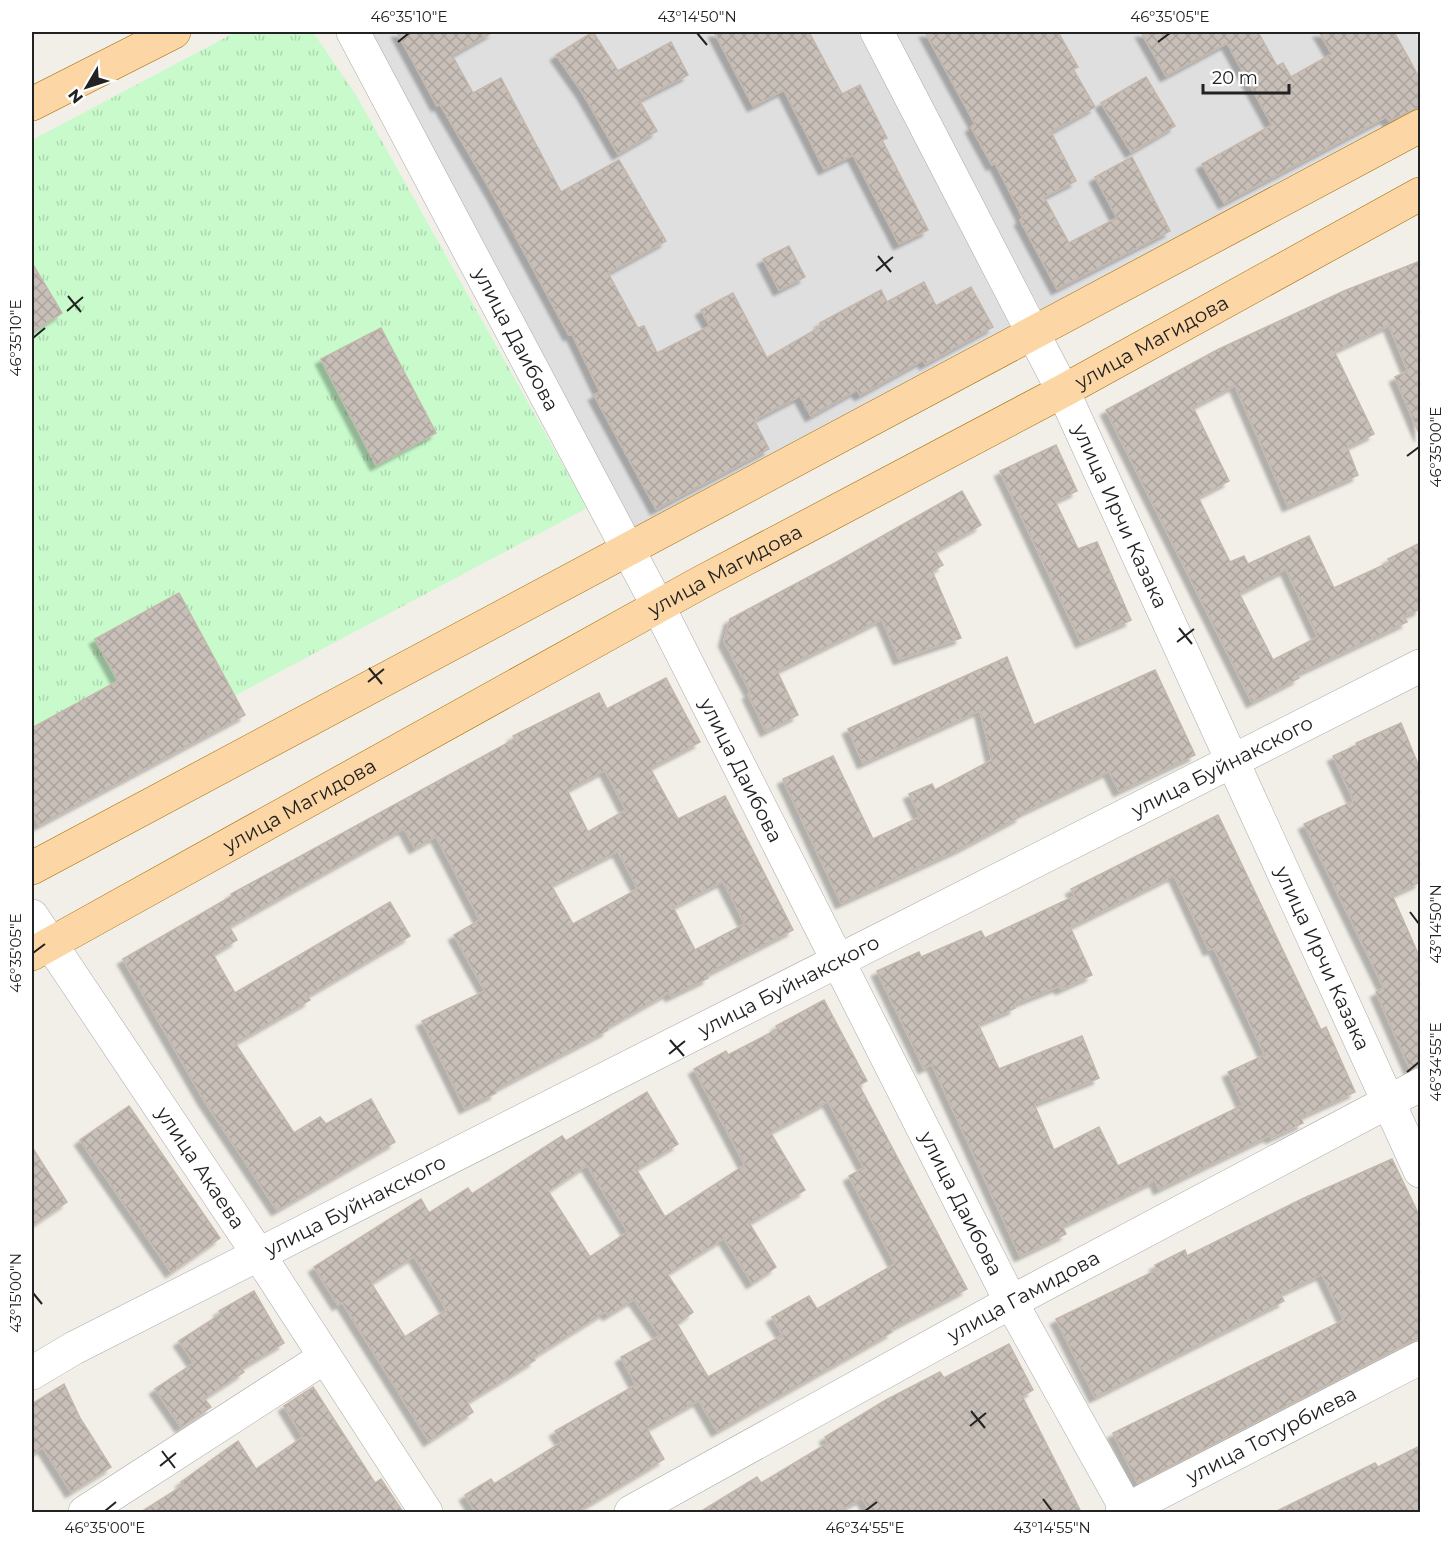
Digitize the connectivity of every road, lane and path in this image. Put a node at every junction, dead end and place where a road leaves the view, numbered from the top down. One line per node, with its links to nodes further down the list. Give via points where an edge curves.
1 (174, 32): 4 (main road)
2 (353, 32): 9 (street, улица Даибова)
3 (877, 32): 7 (street, улица Ирчи Казака)
4 (32, 104)
5 (1420, 126): 7 (main road)
6 (1420, 194): 8 (main road, улица Магидова)
7 (1034, 330): 8 (street, улица Ирчи Казака); 9 (main road)
8 (1064, 391): 10 (main road, улица Магидова); 12 (street, улица Ирчи Казака)
9 (626, 549): 10 (street, улица Даибова); 13 (main road)
10 (659, 608): 15 (main road, улица Магидова); 16 (street, улица Даибова)
11 (1420, 666): 12 (street, улица Буйнакского)
12 (1231, 762): 16 (street, улица Буйнакского); 18 (street, улица Ирчи Казака)
13 (32, 868)
14 (32, 916): 15 (street, улица Акаева)
15 (40, 950): 20 (street, улица Акаева)
16 (836, 960): 20 (street, улица Буйнакского); 21 (street, улица Даибова)
17 (1420, 1085): 18 (street, улица Гамидова)
18 (1388, 1102): 19 (street, улица Ирчи Казака); 21 (street, улица Гамидова)
19 (1420, 1171)
20 (259, 1255): 22 (street, улица Акаева); 24 (street, улица Буйнакского)
21 (1011, 1302): 25 (street, улица Даибова); 28 (street, улица Гамидова)
22 (325, 1357): 26 (street); 27 (street, улица Акаева)
23 (1420, 1358): 25 (street, улица Тотурбиева)
24 (32, 1373)
25 (1125, 1511)
26 (85, 1512)
27 (426, 1512)
28 (631, 1512)

